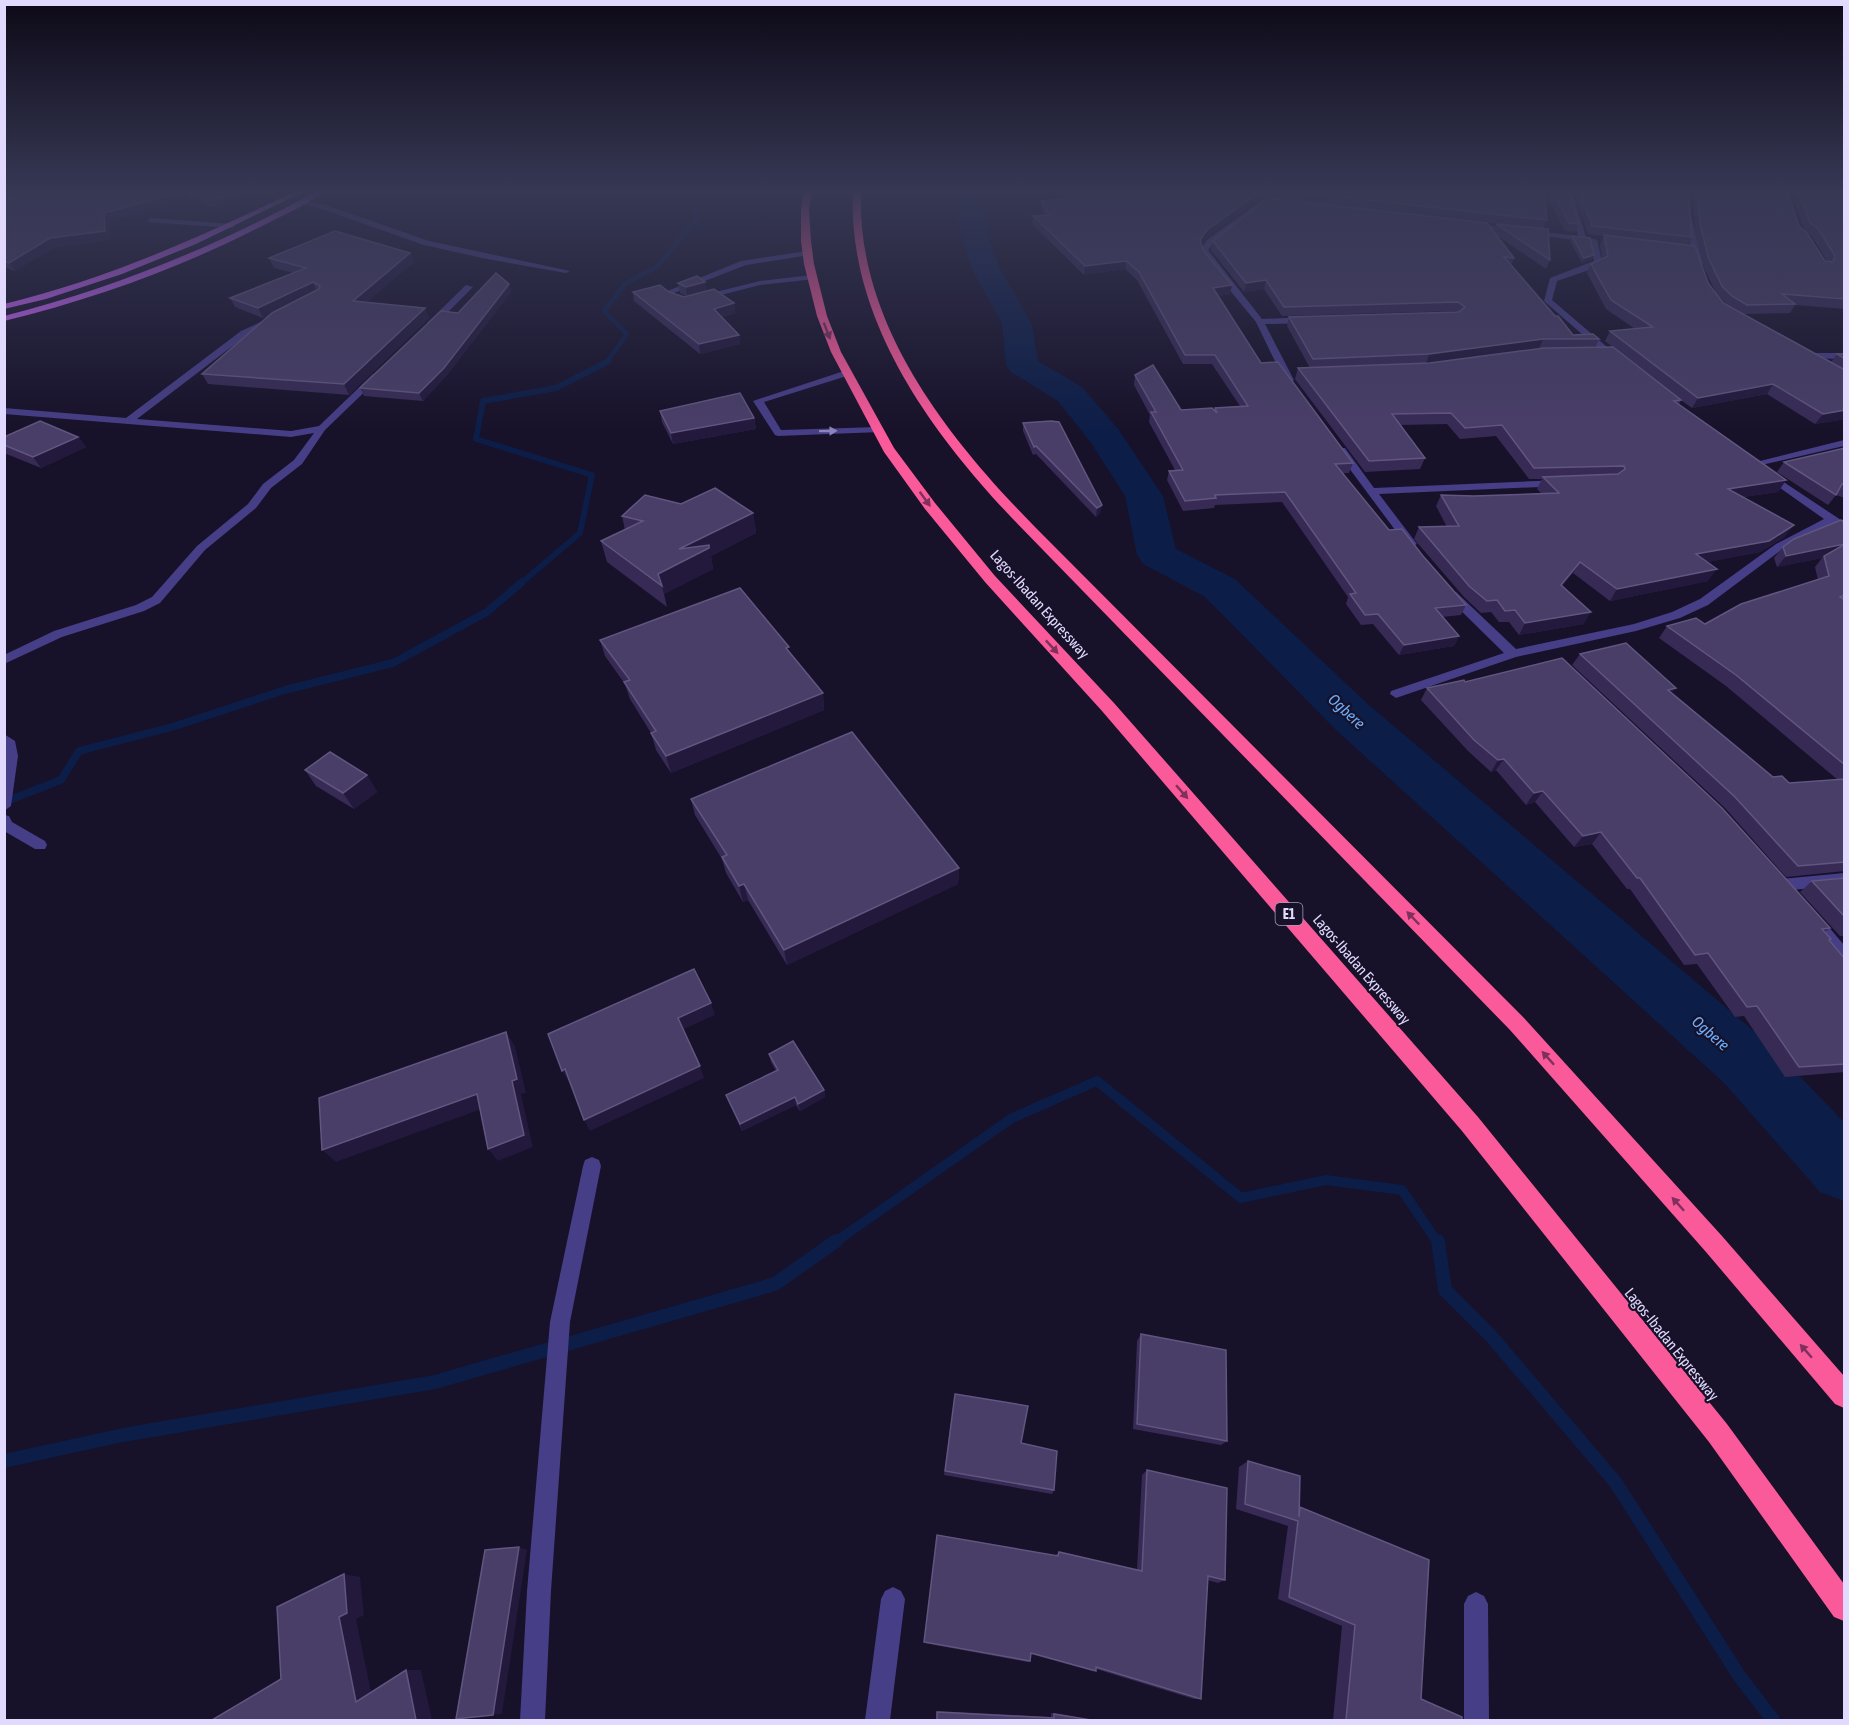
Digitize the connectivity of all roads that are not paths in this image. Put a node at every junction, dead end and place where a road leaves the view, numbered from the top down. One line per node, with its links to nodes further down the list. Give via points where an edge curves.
1 (125, 272): 12 (main road, via 63,293)
2 (158, 272): 14 (main road)
3 (720, 272): 10 (street, via 669,292 686,302)
4 (811, 272): 9 (highway, Lagos-Ibadan Expressway / E1)
5 (866, 272): 52 (highway, one-way to 5, via 1517,1024 999,497 945,432 888,334)
6 (1220, 272): 16 (street)
7 (1575, 272): 18 (street, via 1553,280 1548,301)
8 (752, 277): 10 (street)
9 (812, 277): 10 (street); 24 (highway, Lagos-Ibadan Expressway / E1, one-way to 24, via 822,316)
10 (760, 283)
11 (469, 287): 17 (street)
12 (4, 307)
13 (281, 316): 27 (street, via 244,333)
14 (4, 319)
15 (1317, 320): 16 (street)
16 (1260, 322): 25 (street)
17 (418, 337)
18 (1609, 353): 19 (street); 21 (street)
19 (1597, 354)
20 (1845, 357): 22 (street, via 1801,353)
21 (1627, 367)
22 (1825, 367)
23 (383, 370): 28 (street)
24 (847, 373): 29 (highway, Lagos-Ibadan Expressway / E1); 29 (street, one-way to 29, via 758,401 778,434)
25 (1298, 392)
26 (4, 411): 27 (street)
27 (127, 422): 30 (street)
28 (322, 428): 30 (street); 32 (street)
29 (878, 430): 55 (highway, Lagos-Ibadan Expressway / E1, one-way to 55, via 930,506 990,579 1108,707 1470,1124 1718,1433)
30 (291, 434): 32 (street)
31 (1332, 437): 37 (street)
32 (310, 442): 43 (street, via 298,462 201,548 156,600 47,639)
33 (1845, 443): 35 (street)
34 (1744, 457): 35 (street)
35 (1753, 464): 38 (street)
36 (1575, 482): 37 (street)
37 (1372, 491): 40 (street)
38 (1832, 519): 39 (street); 42 (street, via 1780,546 1704,602 1676,615 1548,652)
39 (1845, 526)
40 (1418, 554)
41 (1444, 586): 42 (street)
42 (1513, 654): 44 (street)
43 (4, 660)
44 (1396, 694)
45 (4, 739): 46 (street, via 10,744 11,756)
46 (4, 807)
47 (4, 820): 48 (street, via 7,826)
48 (40, 845)
49 (1845, 879): 50 (street, via 1777,880)
50 (1845, 955)
51 (592, 1167): 56 (street, via 560,1322)
52 (1845, 1395)
53 (893, 1599): 57 (street)
54 (1476, 1604): 58 (street)
55 (1845, 1607)
56 (532, 1720)
57 (877, 1720)
58 (1477, 1720)

